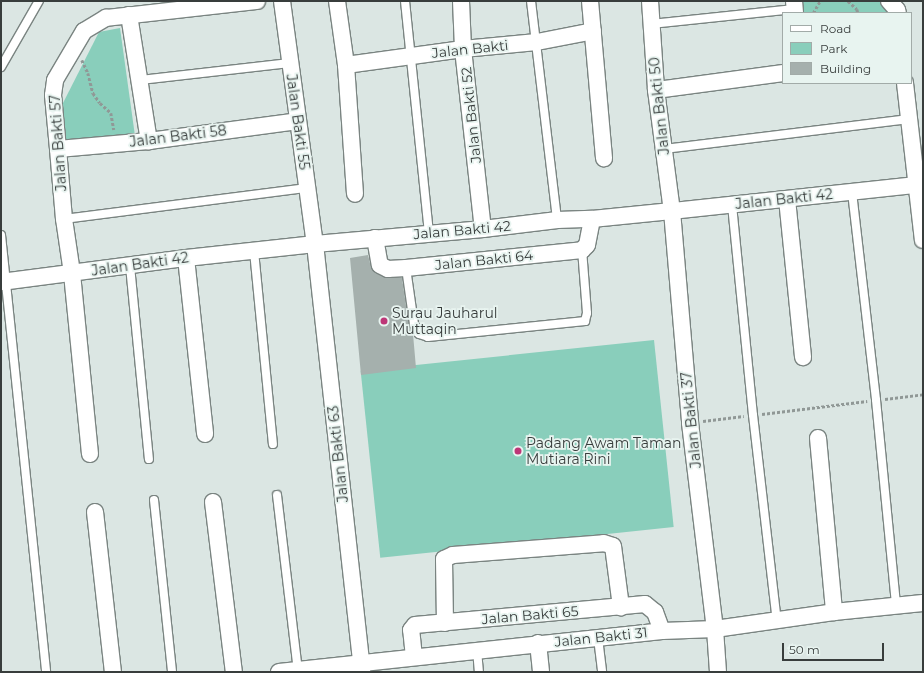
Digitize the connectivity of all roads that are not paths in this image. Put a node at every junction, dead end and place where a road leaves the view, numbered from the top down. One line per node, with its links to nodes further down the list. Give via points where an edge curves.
1 (39, 1): 21 (lane)
2 (257, 1): 13 (street, Jalan Bakti 57)
3 (282, 1): 19 (street, Jalan Bakti 55)
4 (337, 1): 20 (street)
5 (406, 1): 18 (lane)
6 (461, 1): 17 (street, Jalan Bakti 52)
7 (531, 1): 16 (lane)
8 (590, 1): 15 (street)
9 (650, 1): 14 (street, Jalan Bakti 50)
10 (889, 1): 12 (street)
11 (794, 8): 14 (lane)
12 (898, 12)
13 (129, 15): 23 (street); 30 (street, Jalan Bakti 57, via 106,18 84,31 55,80 53,95)
14 (652, 24): 25 (street, Jalan Bakti 50)
15 (594, 31): 16 (street, Jalan Bakti); 31 (street)
16 (537, 42): 17 (street, Jalan Bakti); 41 (lane)
17 (463, 49): 18 (street, Jalan Bakti); 42 (street, Jalan Bakti 52)
18 (410, 56): 20 (street, Jalan Bakti); 43 (lane)
19 (290, 63): 23 (lane); 27 (street, Jalan Bakti 55)
20 (346, 64): 35 (street)
21 (1, 67)
22 (782, 73): 25 (street)
23 (140, 80): 28 (street)
24 (905, 84): 26 (street)
25 (656, 90): 29 (street, Jalan Bakti 50)
26 (909, 119): 29 (lane); 32 (street)
27 (298, 121): 28 (street, Jalan Bakti 58); 33 (street, Jalan Bakti 55)
28 (149, 141): 30 (street, Jalan Bakti 58)
29 (664, 149): 38 (street, Jalan Bakti 50)
30 (58, 150): 39 (street, Jalan Bakti 57)
31 (604, 158)
32 (920, 184): 34 (street, Jalan Bakti 42); 46 (street)
33 (307, 188): 39 (lane); 47 (street, Jalan Bakti 55)
34 (852, 192): 36 (street, Jalan Bakti 42); 66 (lane)
35 (355, 194)
36 (787, 199): 37 (street, Jalan Bakti 42); 55 (street)
37 (732, 205): 38 (street, Jalan Bakti 42); 69 (lane)
38 (672, 211): 40 (street, Jalan Bakti 42); 71 (street, Jalan Bakti 37, via 690,423)
39 (64, 219): 53 (street, Jalan Bakti 57)
40 (592, 219): 41 (street, Jalan Bakti 42); 49 (street, via 587,245)
41 (557, 220): 42 (street, Jalan Bakti 42)
42 (483, 229): 43 (street, Jalan Bakti 42)
43 (429, 234): 45 (street, Jalan Bakti 42)
44 (1, 235): 54 (lane)
45 (375, 238): 47 (street, Jalan Bakti 42); 52 (street, Jalan Bakti 64, via 380,265 388,268)
46 (923, 240)
47 (315, 244): 48 (street, Jalan Bakti 42); 77 (street, Jalan Bakti 63)
48 (254, 250): 50 (street, Jalan Bakti 42); 58 (lane)
49 (582, 250): 52 (street, Jalan Bakti 64); 52 (lane, via 587,313 585,321 428,337 420,334 414,324)
50 (186, 258): 51 (street, Jalan Bakti 42); 56 (street)
51 (130, 266): 53 (street, Jalan Bakti 42); 60 (lane)
52 (406, 268)
53 (72, 273): 54 (street, Jalan Bakti 42); 59 (street, Jalan Bakti 57)
54 (4, 282): 79 (lane)
55 (803, 357)
56 (205, 434)
57 (818, 438): 68 (street)
58 (273, 444)
59 (90, 454)
60 (150, 459)
61 (277, 495): 78 (lane)
62 (154, 500): 81 (lane)
63 (213, 502): 82 (street)
64 (95, 512): 80 (street)
65 (923, 602): 66 (street, Jalan Bakti 31)
66 (896, 605): 68 (street, Jalan Bakti 31)
67 (621, 607): 70 (street, Jalan Bakti 65); 70 (street, via 613,546 604,542 453,555 444,559); 72 (street, Jalan Bakti 65, via 645,604 655,612)
68 (834, 612): 69 (street, Jalan Bakti 31)
69 (777, 621): 71 (street, Jalan Bakti 31)
70 (445, 623): 76 (street, Jalan Bakti 65, via 415,626 411,630)
71 (715, 629): 72 (street, Jalan Bakti 31); 87 (street, Jalan Bakti 37)
72 (662, 631): 73 (street, Jalan Bakti 31)
73 (598, 638): 74 (street, Jalan Bakti 31); 86 (lane)
74 (538, 644): 75 (street, Jalan Bakti 31); 85 (street)
75 (477, 650): 76 (street, Jalan Bakti 31); 84 (lane)
76 (414, 657): 77 (street, Jalan Bakti 31)
77 (361, 668): 78 (street, Jalan Bakti 31)
78 (298, 670): 83 (street, Jalan Bakti 31)
79 (46, 672)
80 (113, 672)
81 (172, 672)
82 (234, 672)
83 (279, 672)
84 (479, 672)
85 (541, 672)
86 (602, 672)
87 (718, 672)

